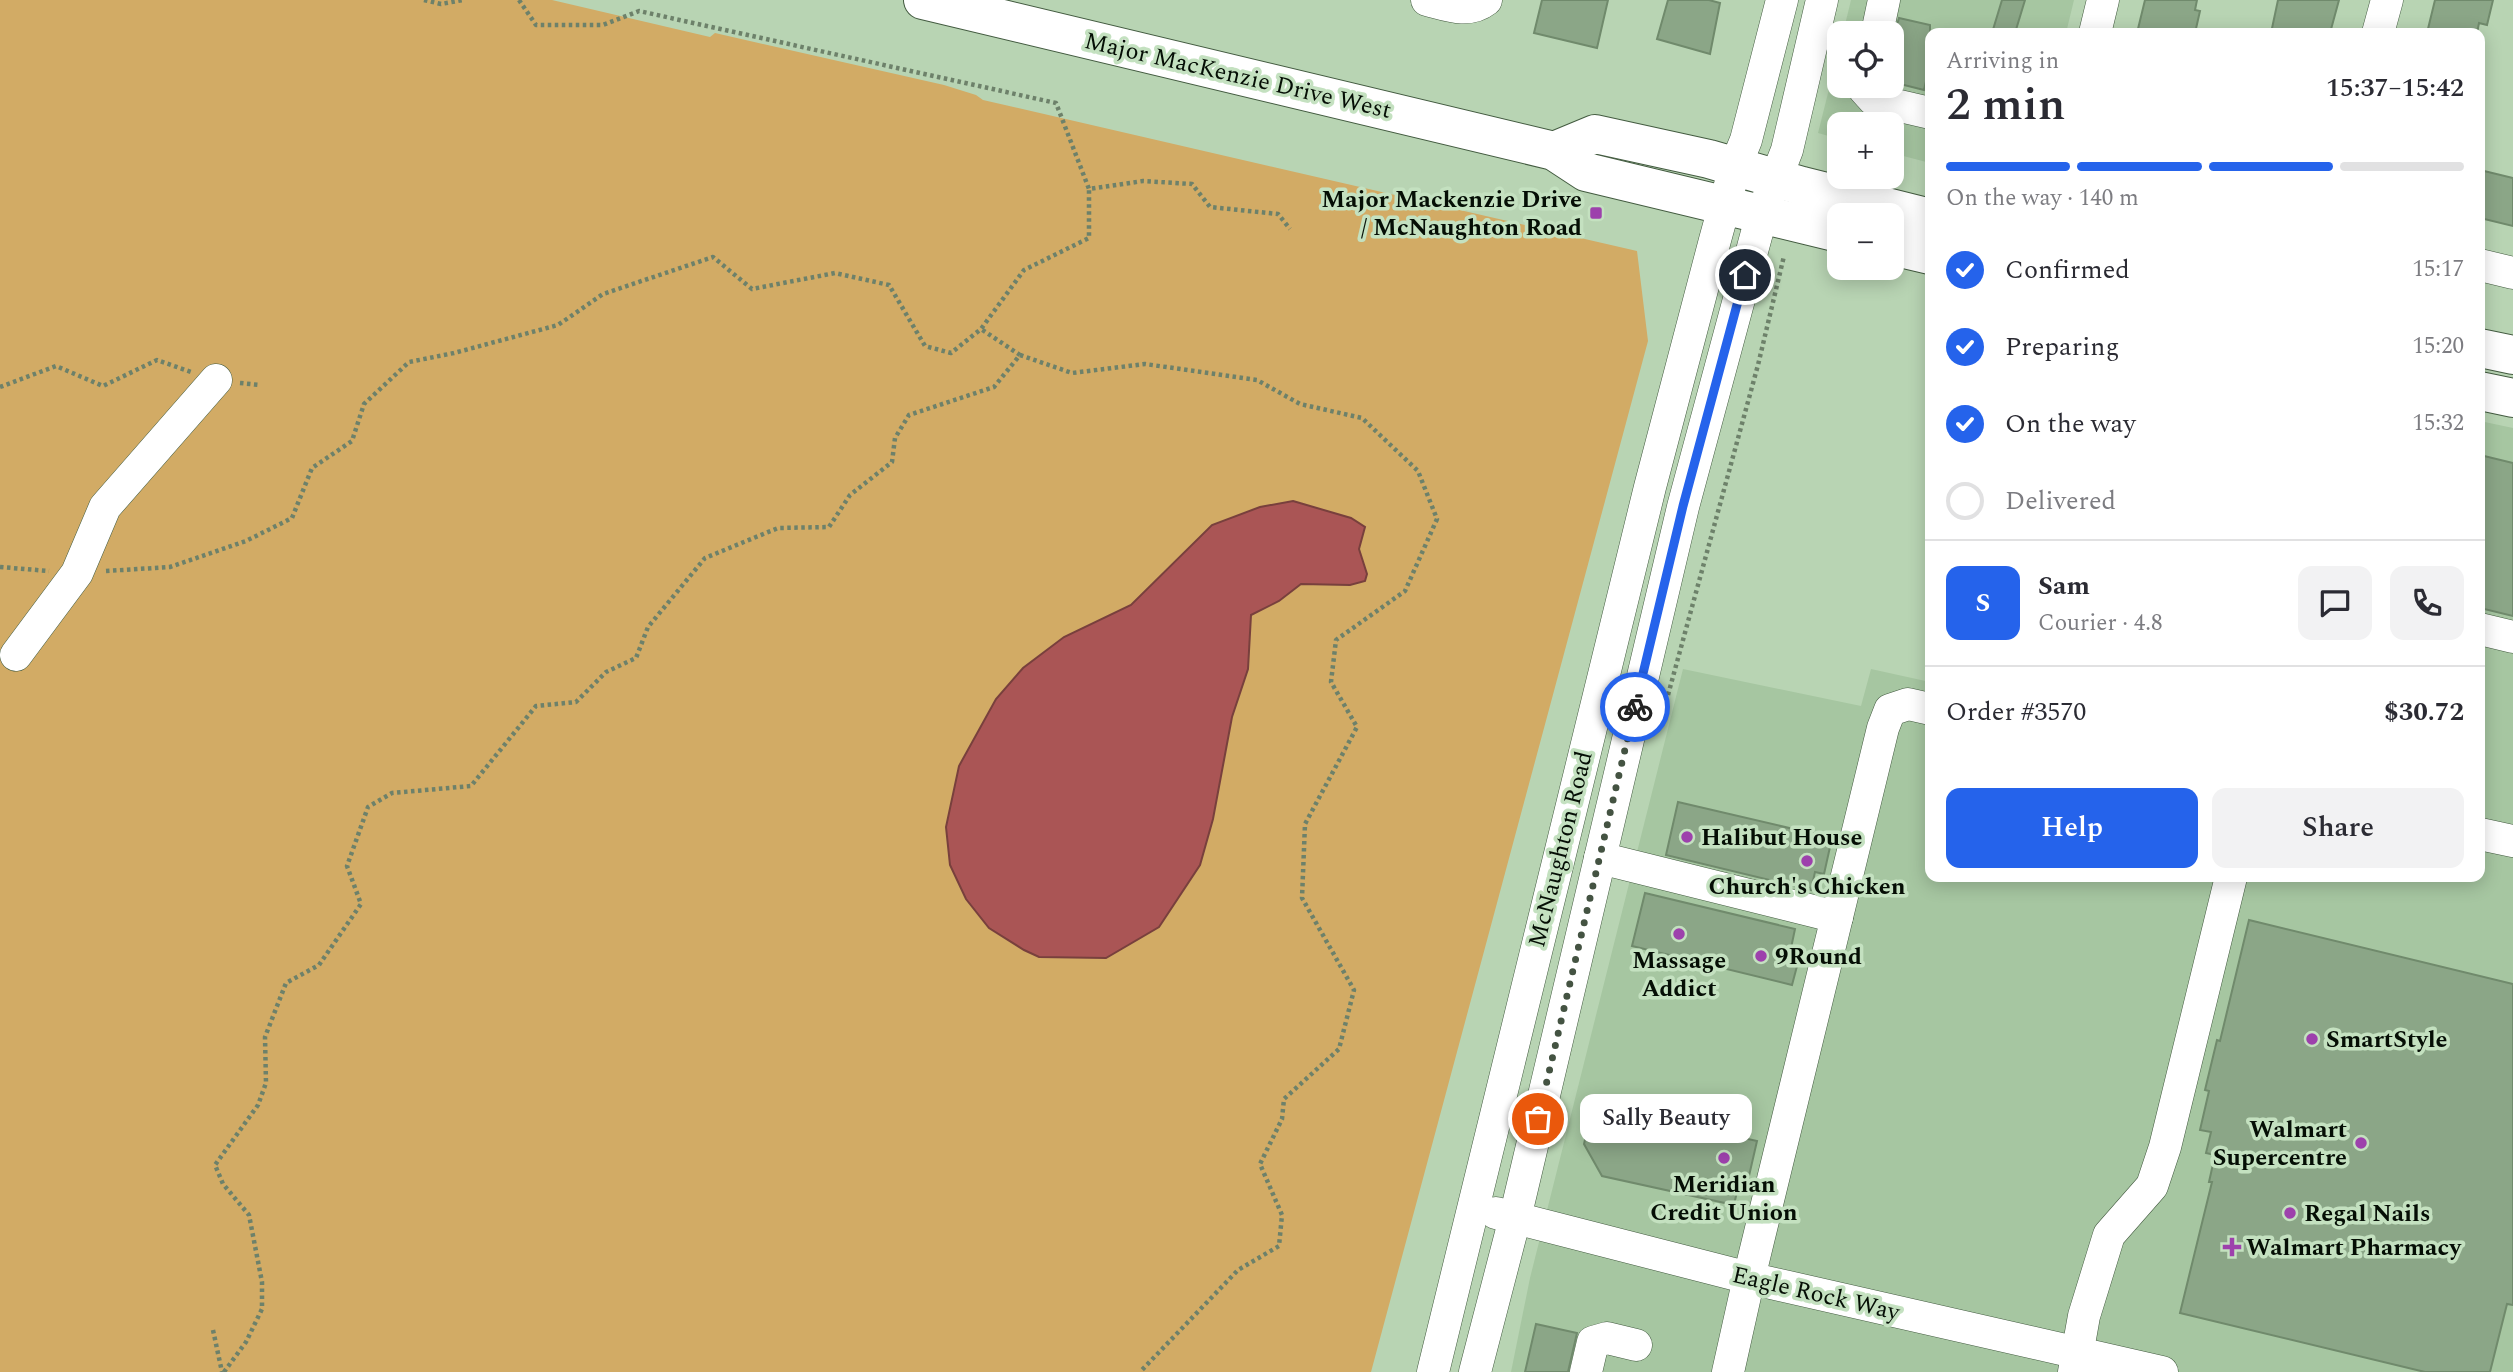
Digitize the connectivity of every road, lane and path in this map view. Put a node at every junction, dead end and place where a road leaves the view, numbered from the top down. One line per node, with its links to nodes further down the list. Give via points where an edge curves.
1 (424, 0): 2 (path, via 441,4)
2 (463, 0)
3 (519, 0): 20 (path, via 536,25 603,25 639,11 1056,103)
4 (923, 0): 17 (main road, Major MacKenzie Drive West)
5 (1427, 0): 6 (street, via 1466,8)
6 (1486, 0)
7 (1782, 0): 18 (street, McNaughton Road)
8 (1822, 0): 19 (street, McNaughton Road, via 1787,150)
9 (1884, 0): 12 (street)
10 (2103, 0): 13 (street)
11 (2387, 0): 14 (street)
12 (1880, 21)
13 (2096, 28)
14 (2379, 28)
15 (1872, 98): 16 (street)
16 (1925, 112)
17 (1554, 151): 18 (main road, via 1595,134); 21 (main road, Major MacKenzie Drive West, via 1586,172)
18 (1735, 167): 19 (main road); 21 (street, McNaughton Road)
19 (1775, 178): 22 (street, McNaughton Road); 23 (main road)
20 (1089, 190): 24 (path, via 1143,181 1192,184 1210,207 1278,214); 31 (path, via 1088,238 1024,271)
21 (1725, 205): 22 (main road, Major MacKenzie Drive West); 52 (street, McNaughton Road, via 1650,487)
22 (1762, 214): 25 (main road, Major MacKenzie Drive West); 49 (street, McNaughton Road, via 1683,506)
23 (1925, 217)
24 (1290, 229)
25 (1827, 230)
26 (1904, 249): 27 (main road)
27 (1925, 255)
28 (1784, 256): 45 (path)
29 (2485, 266): 30 (street)
30 (2513, 273)
31 (981, 329): 33 (path); 41 (path, via 951,353 925,346 889,285 835,273 752,289 713,257 603,294 558,325 409,362 364,404 352,441 312,468 292,518 246,541 170,567)
32 (2485, 349): 34 (main road)
33 (1020, 355): 58 (path, via 994,387 909,415 895,438 892,462 850,495 829,527 778,528 705,558 648,627 636,658 606,672 576,702 536,706 471,786 392,793 368,807 347,866 360,904 318,964 286,984 265,1037 266,1083 258,1105 215,1165 223,1184 249,1215 262,1282 262,1309 246,1342); 59 (path, via 1072,373 1145,364 1257,380 1300,404 1362,418 1418,471 1437,519 1405,591 1336,640 1331,682 1357,727 1306,824 1302,898 1354,990 1339,1049 1284,1099 1282,1119 1260,1164 1282,1215 1279,1246 1238,1270)
34 (2513, 355)
35 (216, 380): 36 (path); 37 (path, via 157,360 103,386 56,366); 41 (street, via 105,507)
36 (260, 384)
37 (0, 387)
38 (2485, 392): 39 (main road)
39 (2513, 398)
40 (0, 567): 41 (path)
41 (77, 573): 44 (street)
42 (2485, 630): 43 (street)
43 (2513, 637)
44 (16, 656)
45 (1668, 696)
46 (1925, 708): 51 (street, via 1908,704 1890,710)
47 (2485, 835): 48 (street)
48 (2513, 841)
49 (1600, 858): 51 (street); 53 (street, McNaughton Road)
50 (2230, 882): 57 (street, via 2165,1147 2152,1186 2109,1235 2084,1316)
51 (1837, 917): 54 (street)
52 (1472, 1206): 53 (street, Eagle Rock Way); 60 (street, McNaughton Road)
53 (1515, 1218): 54 (street, Eagle Rock Way); 61 (street, McNaughton Road)
54 (1749, 1278): 57 (street, Eagle Rock Way); 63 (street)
55 (213, 1330): 58 (path)
56 (1636, 1345): 62 (street, via 1607,1338 1593,1342)
57 (2076, 1362): 64 (street, Eagle Rock Way)
58 (223, 1372)
59 (1140, 1372)
60 (1433, 1372)
61 (1475, 1372)
62 (1586, 1372)
63 (1728, 1372)
64 (2162, 1372)

